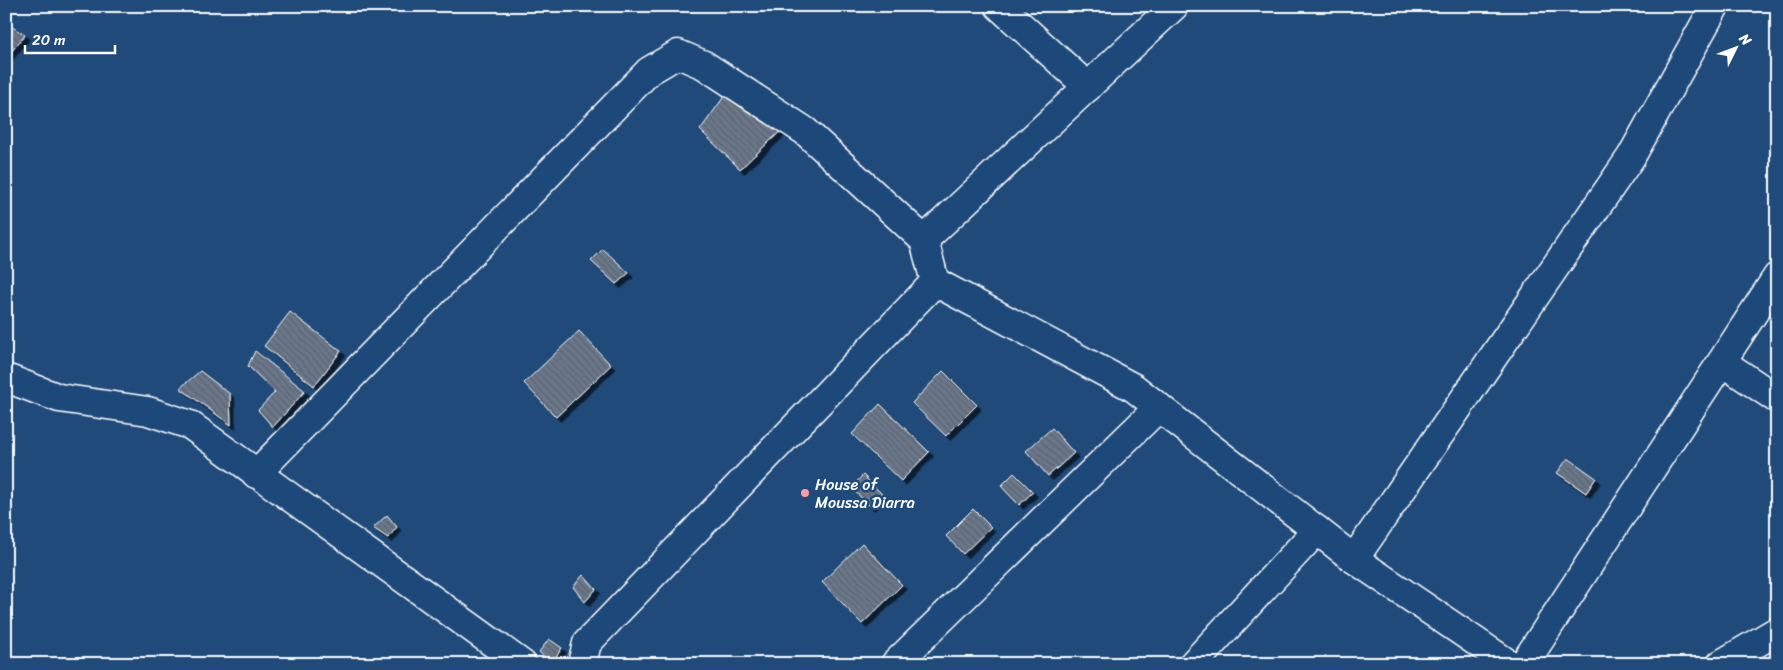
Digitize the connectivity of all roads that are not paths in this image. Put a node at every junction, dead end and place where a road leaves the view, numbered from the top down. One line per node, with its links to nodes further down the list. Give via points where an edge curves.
1 (999, 6): 4 (street)
2 (1174, 6): 4 (street)
3 (1715, 6): 14 (street, via 1631,157)
4 (1088, 87): 5 (street)
5 (924, 240): 7 (street); 12 (street, via 805,131 704,66 678,54 648,71)
6 (1777, 277): 8 (street)
7 (935, 282): 11 (street, via 1134,388); 17 (street, via 587,643)
8 (1722, 362): 10 (street); 21 (street)
9 (6, 378): 12 (street, via 59,398 148,411 190,425)
10 (1777, 399)
11 (1159, 407): 13 (street); 18 (street)
12 (256, 474): 16 (street)
13 (1317, 530): 14 (street); 19 (street)
14 (1354, 559): 20 (street)
15 (1777, 631): 22 (street)
16 (522, 664)
17 (582, 664)
18 (895, 664)
19 (1193, 664)
20 (1510, 664)
21 (1524, 664)
22 (1721, 664)

